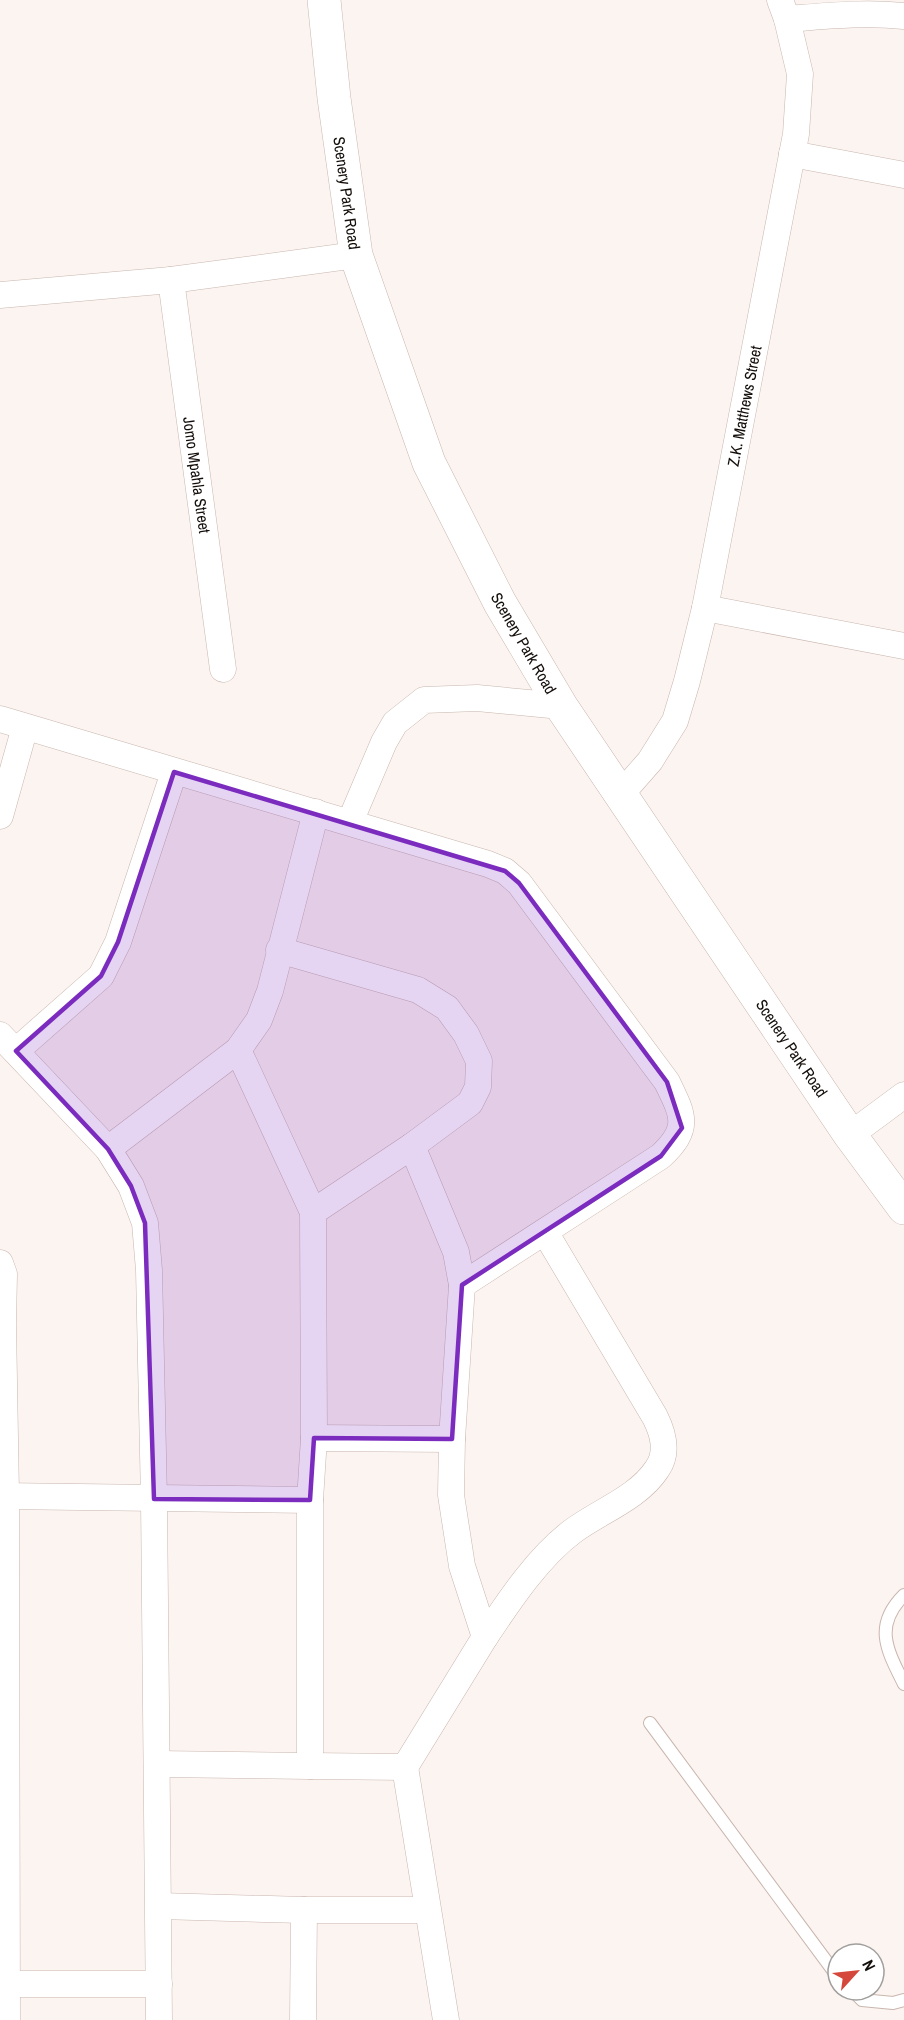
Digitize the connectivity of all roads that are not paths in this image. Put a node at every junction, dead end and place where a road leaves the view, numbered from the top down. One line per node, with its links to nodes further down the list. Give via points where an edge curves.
1 (324, 0): 6 (street, Scenery Park Road)
2 (784, 9): 3 (street); 4 (street, Z.K. Matthews Street, via 800,74)
3 (904, 16)
4 (792, 154): 5 (street); 9 (street, Z.K. Matthews Street)
5 (904, 175)
6 (356, 255): 7 (street); 12 (street, Scenery Park Road, via 429,464 500,603)
7 (171, 280): 8 (street); 11 (street, Jomo Mpahla Street)
8 (0, 295)
9 (705, 608): 10 (street); 16 (street, Z.K. Matthews Street, via 675,721 650,760)
10 (904, 646)
11 (223, 669)
12 (561, 706): 16 (street, Scenery Park Road); 19 (street, via 477,698 424,700 395,723)
13 (0, 719): 14 (street)
14 (25, 727): 15 (street); 18 (street)
15 (174, 772): 17 (street); 21 (street, via 118,942 101,976)
16 (621, 794): 24 (street, Scenery Park Road)
17 (316, 812): 19 (street); 20 (street)
18 (0, 816)
19 (350, 822): 29 (street, via 505,871 519,883 667,1082 678,1106 682,1128 675,1143)
20 (279, 950): 22 (street, via 259,1020); 25 (street, via 418,990 447,1008 466,1034 478,1061 478,1087 471,1103)
21 (8, 1043): 26 (street)
22 (238, 1050): 26 (street); 28 (street)
23 (904, 1095): 24 (street)
24 (850, 1135): 27 (street, Scenery Park Road)
25 (412, 1146): 28 (street); 31 (street, via 456,1252)
26 (108, 1149): 36 (street, via 131,1186 145,1223)
27 (904, 1208)
28 (313, 1212): 33 (street)
29 (545, 1232): 31 (street); 39 (street, via 655,1417 663,1432 664,1453 643,1486 572,1531 552,1549 510,1599)
30 (0, 1263): 32 (street, via 4,1274)
31 (462, 1285): 34 (street)
32 (2, 1324): 35 (street)
33 (314, 1438): 34 (street); 37 (street)
34 (452, 1439): 39 (street, via 451,1495 462,1566)
35 (3, 1496): 36 (street); 49 (street)
36 (154, 1499): 37 (street); 42 (street)
37 (310, 1500): 43 (street)
38 (904, 1595): 40 (lane, via 892,1606 886,1626 886,1649)
39 (485, 1637): 44 (street)
40 (904, 1684)
41 (650, 1723): 48 (lane)
42 (157, 1764): 43 (street); 45 (street)
43 (310, 1766): 44 (street)
44 (405, 1767): 47 (street)
45 (159, 1906): 46 (street); 50 (street)
46 (304, 1910): 47 (street); 55 (street)
47 (427, 1910): 56 (street)
48 (826, 1961)
49 (6, 1983): 50 (street); 53 (street)
50 (159, 1984): 54 (street)
51 (904, 2000): 52 (lane)
52 (882, 2002)
53 (7, 2020)
54 (159, 2020)
55 (303, 2020)
56 (446, 2020)

